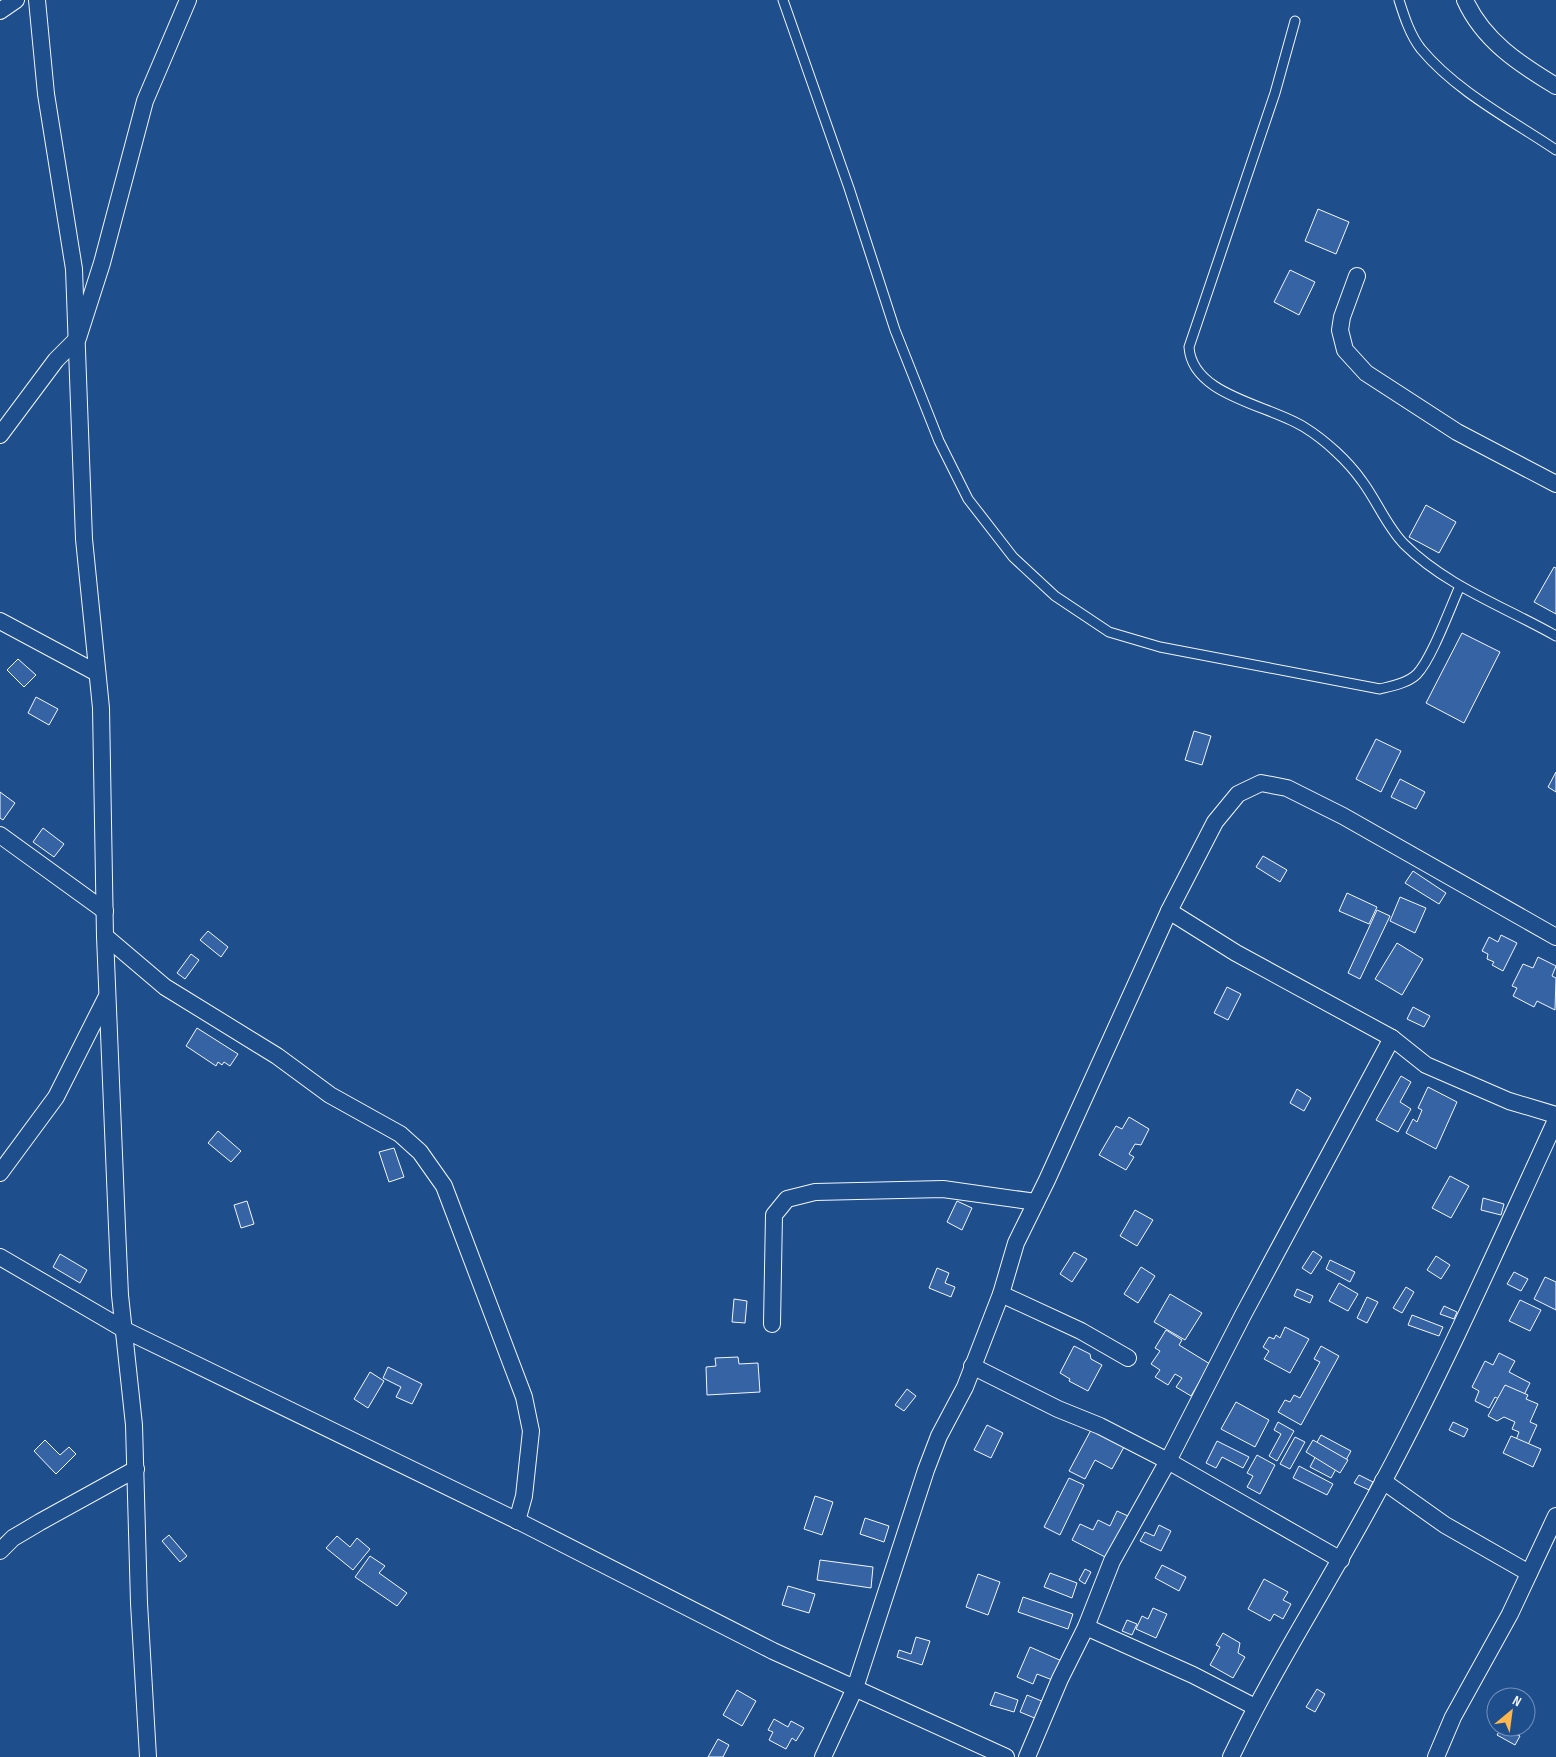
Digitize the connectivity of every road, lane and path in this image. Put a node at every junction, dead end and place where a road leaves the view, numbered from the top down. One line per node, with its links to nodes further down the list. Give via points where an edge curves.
1 (16, 0): 7 (street)
2 (37, 0): 12 (street, via 46,94 74,269)
3 (188, 0): 12 (street, via 145,101)
4 (782, 0): 15 (lane, via 895,330 939,441 968,499 1014,558 1055,596 1109,632 1160,647 1380,689 1416,675)
5 (1398, 0): 10 (lane, via 1420,48 1467,93)
6 (1464, 0): 9 (street, via 1472,16 1502,50)
7 (0, 11)
8 (1295, 21): 15 (lane, via 1275,93 1189,347 1190,360 1204,380 1302,426 1318,438 1362,480 1402,542 1418,558)
9 (1556, 86)
10 (1556, 150)
11 (1357, 276): 14 (street, via 1340,330 1345,350 1366,373 1457,432)
12 (78, 338): 13 (street, via 56,360); 18 (street, via 84,539)
13 (0, 434)
14 (1556, 484)
15 (1460, 586): 17 (lane)
16 (0, 621): 18 (street)
17 (1556, 636)
18 (97, 673): 20 (street, via 101,708)
19 (0, 836): 20 (street)
20 (105, 911): 22 (street)
21 (1169, 911): 23 (street, via 1214,822 1238,794 1260,783 1286,788 1343,816); 25 (street, via 1236,953); 29 (street)
22 (105, 936): 24 (street); 40 (street, via 165,987 277,1056 330,1095 400,1134 420,1152 444,1186 524,1396 531,1431 524,1496)
23 (1556, 937)
24 (108, 996): 28 (street, via 56,1097); 33 (street, via 120,1286)
25 (1392, 1038): 26 (street, via 1426,1065 1509,1101); 36 (street)
26 (1556, 1115)
27 (1556, 1120): 38 (street, via 1462,1324)
28 (0, 1173)
29 (1036, 1202): 31 (street, via 1016,1243); 32 (street, via 943,1189 815,1192 787,1199 774,1215)
30 (0, 1257): 33 (street)
31 (1000, 1294): 34 (street); 35 (street)
32 (772, 1324)
33 (126, 1330): 37 (street); 40 (street)
34 (1128, 1358)
35 (972, 1366): 36 (street); 45 (street, via 926,1470)
36 (1168, 1461): 42 (street); 44 (street, via 1112,1561)
37 (136, 1469): 41 (street, via 13,1538); 48 (street, via 139,1603)
38 (1383, 1481): 42 (street); 43 (street, via 1445,1525)
39 (1556, 1516): 43 (street)
40 (517, 1521): 45 (street, via 773,1651)
41 (0, 1551)
42 (1341, 1560): 46 (street)
43 (1529, 1573): 53 (street, via 1453,1717)
44 (1086, 1627): 46 (street); 51 (street)
45 (855, 1688): 47 (street); 49 (street)
46 (1255, 1707): 52 (street)
47 (981, 1751): 50 (street)
48 (148, 1757)
49 (823, 1757)
50 (1006, 1757)
51 (1027, 1757)
52 (1231, 1757)
53 (1436, 1757)

